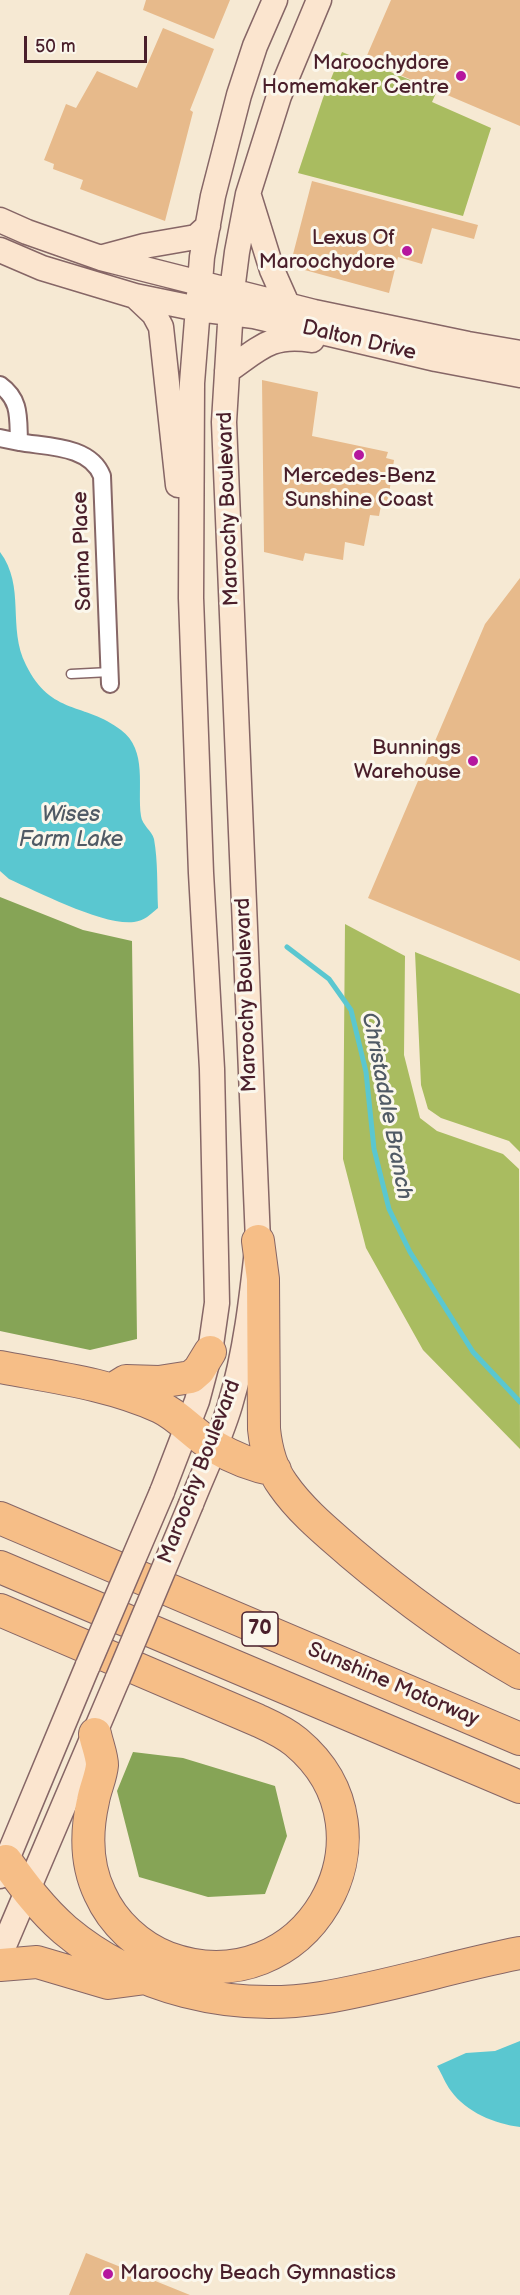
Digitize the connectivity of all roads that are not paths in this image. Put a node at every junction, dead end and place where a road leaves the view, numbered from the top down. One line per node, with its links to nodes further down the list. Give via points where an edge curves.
1 (275, 0): 5 (main road, Maroochy Boulevard, via 239,95)
2 (319, 0): 3 (main road, Maroochy Boulevard, via 279,96)
3 (248, 194): 10 (main road, Maroochy Boulevard); 11 (main road)
4 (0, 220): 7 (main road, Dalton Drive)
5 (208, 226): 7 (main road, via 196,237); 8 (main road, Maroochy Boulevard)
6 (0, 250): 9 (main road, Dalton Drive, via 42,268)
7 (101, 258): 8 (main road, Dalton Drive)
8 (200, 283): 10 (main road, Dalton Drive); 12 (main road, Maroochy Boulevard)
9 (135, 296): 12 (main road, Dalton Drive); 20 (main road, via 161,327)
10 (232, 302): 11 (main road, Dalton Drive); 12 (main road, Dalton Drive); 14 (main road, Dalton Drive, via 254,316); 15 (main road, Maroochy Boulevard)
11 (288, 306): 13 (main road, Dalton Drive)
12 (198, 309): 20 (main road, Maroochy Boulevard, via 192,382)
13 (520, 353)
14 (436, 359): 15 (main road, via 292,337 269,342); 16 (main road, Dalton Drive)
15 (227, 371): 23 (main road, Maroochy Boulevard, via 224,422)
16 (520, 375)
17 (0, 385): 19 (street, via 15,402)
18 (0, 438): 19 (street, Sarina Place)
19 (19, 442): 22 (street, Sarina Place, via 82,454 100,472)
20 (191, 598): 24 (main road, Maroochy Boulevard, via 212,1069 217,1304)
21 (71, 674): 22 (lane)
22 (110, 678)
23 (258, 1241): 28 (main road, Maroochy Boulevard, via 241,1358 230,1406); 29 (highway, via 263,1279 264,1429)
24 (210, 1352): 26 (highway, via 191,1377 159,1382 126,1381); 27 (main road, Maroochy Boulevard)
25 (0, 1367): 26 (highway)
26 (112, 1390): 27 (highway, via 162,1408)
27 (188, 1426): 28 (highway); 37 (main road, Maroochy Boulevard, bridge)
28 (214, 1447): 29 (highway, via 254,1466); 34 (main road, Maroochy Boulevard, bridge)
29 (275, 1470): 33 (highway, via 297,1502 358,1559 436,1619)
30 (0, 1518): 35 (highway, Sunshine Motorway / 70)
31 (0, 1567): 36 (highway, 70)
32 (0, 1610): 34 (highway, via 257,1720 297,1743 328,1782 342,1828 337,1876 314,1921 275,1953 227,1967 176,1961 130,1934 100,1895 89,1859 89,1819 102,1765)
33 (520, 1673)
34 (95, 1734): 38 (main road, Maroochy Boulevard)
35 (520, 1739)
36 (520, 1787)
37 (3, 1868): 38 (highway)
38 (28, 1890): 40 (main road, Maroochy Boulevard); 42 (highway, via 44,1910 87,1947)
39 (520, 1953): 42 (highway, via 320,1998 280,2001 207,1997)
40 (0, 1955)
41 (0, 1965): 42 (highway, via 37,1962 108,1983)
42 (146, 1978)

